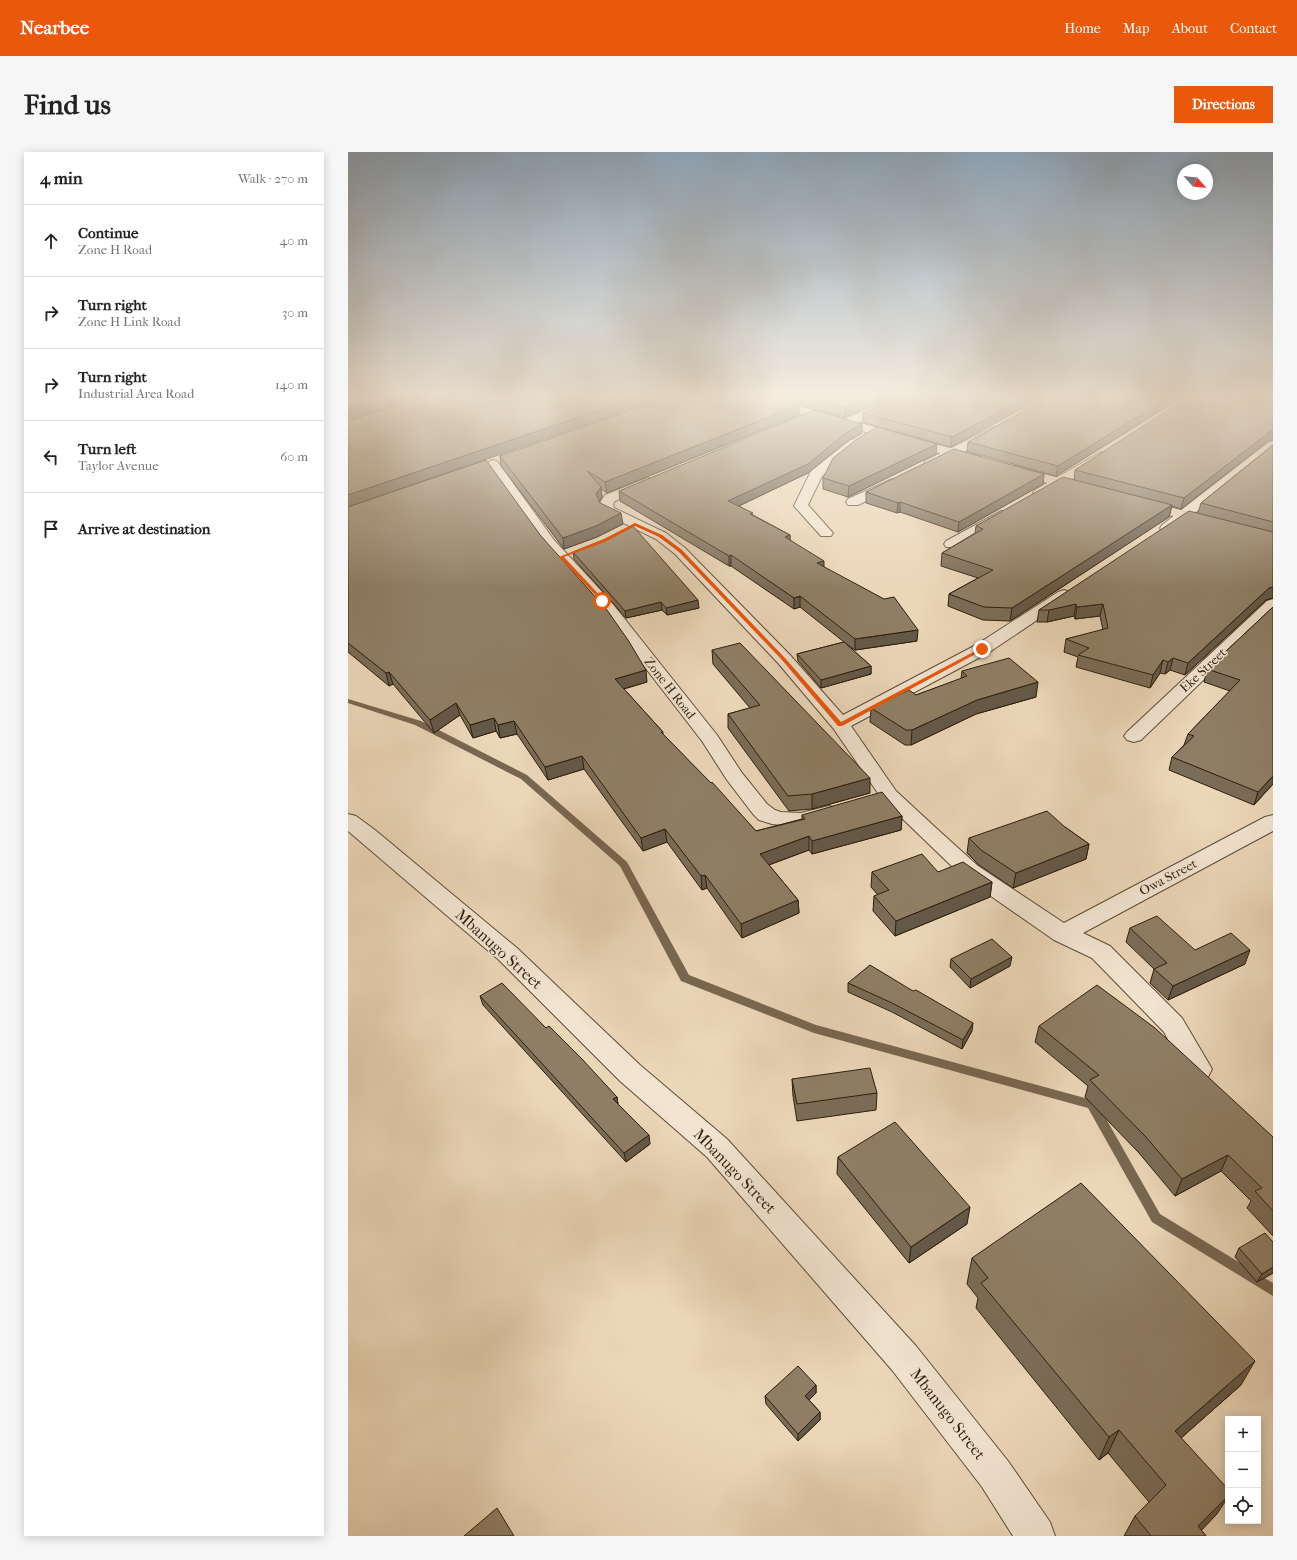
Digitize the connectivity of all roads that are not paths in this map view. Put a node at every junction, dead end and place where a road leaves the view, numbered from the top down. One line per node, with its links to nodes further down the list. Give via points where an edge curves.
1 (835, 459): 20 (street, via 816,474 801,506)
2 (940, 459): 9 (street)
3 (972, 459): 6 (main road)
4 (1097, 459): 12 (street)
5 (1256, 459): 18 (street)
6 (987, 463)
7 (491, 464): 27 (street, Zone H Road, via 549,544 568,554 760,809 774,817 801,820)
8 (1001, 467): 12 (main road)
9 (917, 470)
10 (668, 474): 25 (street, via 610,498 606,504 608,510 629,528 661,536 680,551 784,659)
11 (902, 477): 15 (street)
12 (1059, 482): 13 (main road); 14 (street)
13 (1096, 492)
14 (1032, 498)
15 (853, 502)
16 (1133, 502): 18 (main road)
17 (1012, 509): 22 (street)
18 (1185, 516): 19 (main road); 21 (street)
19 (1222, 525)
20 (826, 533)
21 (1153, 537)
22 (951, 544)
23 (1074, 589): 25 (street, via 982,649)
24 (1273, 604): 26 (street, Eke Street)
25 (840, 724): 30 (street, via 882,797 928,833 970,871)
26 (1134, 736)
27 (844, 808)
28 (348, 821): 32 (street, Mbanugo Street, via 508,954 630,1073 717,1148 904,1358 996,1474)
29 (1273, 822): 30 (street, Owa Street)
30 (1063, 934): 31 (street, via 1101,952 1173,1025)
31 (1198, 1069)
32 (1036, 1536)

